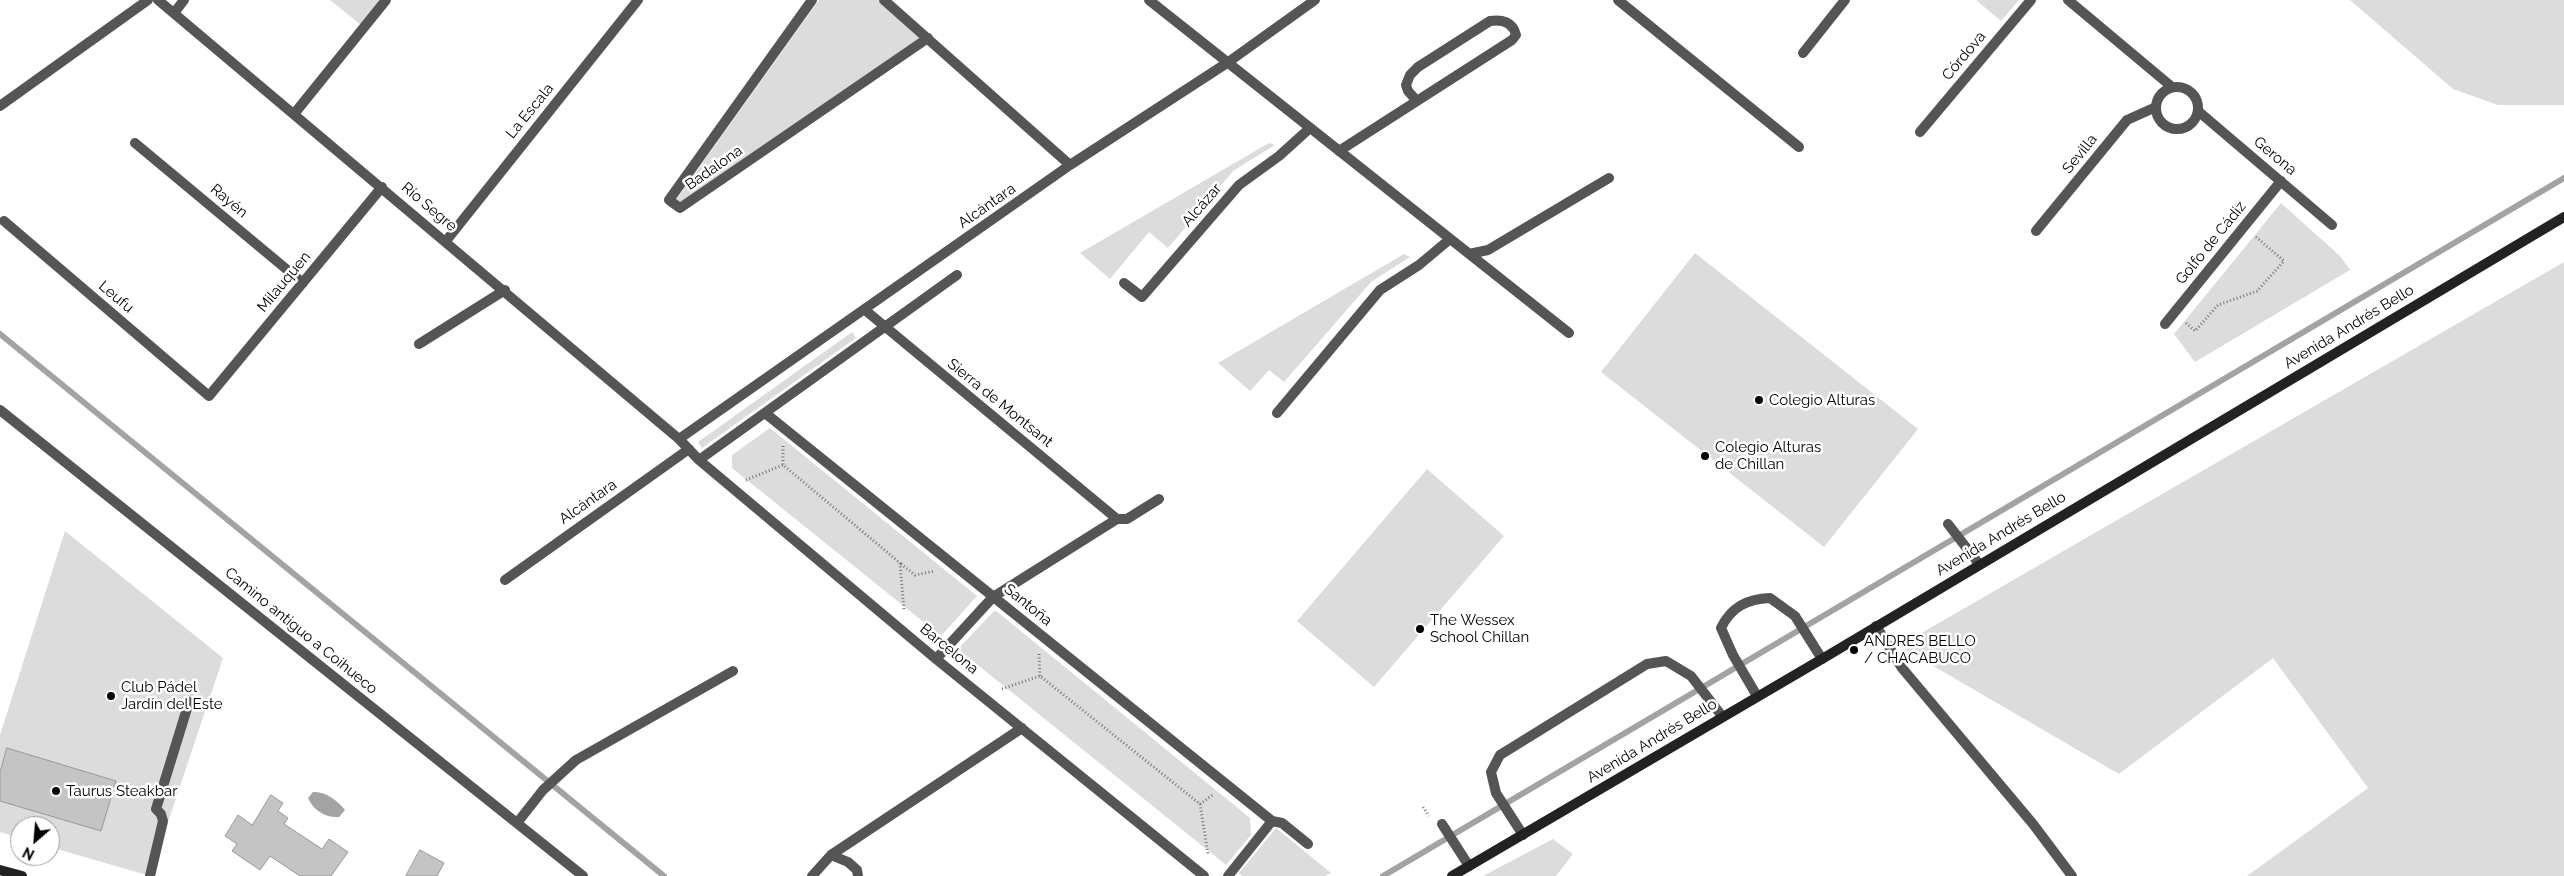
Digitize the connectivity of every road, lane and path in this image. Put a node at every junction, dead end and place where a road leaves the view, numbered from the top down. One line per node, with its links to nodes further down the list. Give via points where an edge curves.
1 (148, 0): 20 (street)
2 (158, 0): 14 (street, Río Segre)
3 (184, 0): 14 (street)
4 (386, 0): 23 (street)
5 (638, 0): 39 (street, La Escala)
6 (812, 0): 15 (street, Badalona, via 669,200 680,208)
7 (884, 0): 15 (street)
8 (1149, 0): 17 (street)
9 (1315, 0): 17 (street, Alcántara)
10 (1618, 0): 27 (street)
11 (1845, 0): 16 (street)
12 (2030, 0): 25 (street, Córdova)
13 (2068, 0): 18 (street, Gerona)
14 (174, 13): 23 (street, Río Segre)
15 (928, 38): 29 (street)
16 (1803, 53)
17 (1227, 63): 24 (street); 29 (street, Alcántara)
18 (2172, 87): 21 (street, via 2159,97); 22 (street, Gerona, via 2192,92)
19 (1417, 101): 19 (street, via 1512,40 1516,35 1514,28 1508,23 1490,20 1418,67 1406,85); 28 (street)
20 (0, 106)
21 (2156, 107): 22 (street, via 2160,121 2172,129 2192,124); 37 (street, Sevilla, via 2126,120)
22 (2198, 111): 31 (street, Gerona)
23 (294, 114): 32 (street, Río Segre)
24 (1310, 128): 28 (street); 43 (street, Alcázar, via 1239,185 1142,296)
25 (1920, 132)
26 (135, 142): 42 (street, Rayén)
27 (1799, 148)
28 (1339, 151): 38 (street)
29 (1070, 166): 45 (street, Alcántara)
30 (1609, 178): 40 (street, via 1488,250)
31 (2281, 181): 35 (street, Gerona); 36 (street, Golfo de Cádiz)
32 (382, 187): 39 (street, Río Segre); 42 (street, Milauquen)
33 (2564, 217): 65 (main road, Avenida Andrés Bello)
34 (4, 221): 51 (street, Leufu)
35 (2332, 225)
36 (2244, 226): 46 (street, Golfo de Cádiz); 46 (path, via 2284,261 2257,291 2218,305 2196,331)
37 (2036, 231)
38 (1450, 239): 40 (street); 53 (street, via 1419,265 1380,290)
39 (446, 241): 44 (street, Río Segre)
40 (1469, 254): 49 (street)
41 (957, 275): 48 (street)
42 (303, 283): 51 (street, Milauquen)
43 (1124, 283)
44 (505, 290): 50 (street); 56 (street, Río Segre)
45 (865, 310): 48 (street, Sierra de Montsant); 56 (street, Alcántara)
46 (2174, 313): 47 (street, Golfo de Cádiz)
47 (2165, 324)
48 (885, 328): 54 (street); 62 (street, Sierra de Montsant)
49 (1569, 333)
50 (419, 344)
51 (209, 396)
52 (0, 410): 79 (street, Camino antiguo a Coihueco)
53 (1277, 412)
54 (765, 413): 55 (street, Santoña); 58 (street)
55 (783, 427): 59 (path); 66 (street, Santoña)
56 (679, 439): 57 (street, Barcelona)
57 (689, 449): 58 (street, Barcelona); 67 (street, Alcántara)
58 (699, 460): 71 (street, Barcelona)
59 (783, 465): 60 (path); 64 (path)
60 (743, 481)
61 (1159, 499): 62 (street, via 1127,519)
62 (1117, 519): 68 (street)
63 (1948, 524): 65 (street)
64 (900, 563): 66 (path, via 915,575); 69 (path)
65 (1979, 564): 70 (main road, Avenida Andrés Bello)
66 (955, 566): 68 (street, Santoña)
67 (505, 580)
68 (993, 597): 71 (street); 80 (street, Santoña)
69 (904, 611)
70 (1876, 626): 72 (main road, Avenida Andrés Bello); 96 (street, via 1902,668 2033,824)
71 (936, 659): 78 (street, Barcelona)
72 (1822, 659): 75 (main road, Avenida Andrés Bello); 75 (street, via 1795,616 1770,598 1738,606 1721,628)
73 (733, 671): 79 (street, via 576,760 543,790)
74 (1002, 689): 84 (path, via 1040,676 1170,779 1200,804)
75 (1757, 696): 77 (main road, Avenida Andrés Bello)
76 (189, 702): 89 (street, via 156,809 162,821)
77 (1722, 716): 82 (main road, Avenida Andrés Bello); 82 (street, via 1691,676 1666,661 1652,662 1573,709 1500,755 1491,772 1496,793)
78 (1022, 728): 85 (street); 93 (street, Barcelona)
79 (517, 822): 90 (street, Camino antiguo a Coihueco)
80 (1272, 822): 83 (street, Santoña, via 1282,823); 94 (street)
81 (1442, 824): 86 (street)
82 (1523, 835): 86 (main road, Avenida Andrés Bello)
83 (1308, 844)
84 (1208, 854)
85 (831, 855): 91 (street); 92 (street, via 848,862 857,870)
86 (1469, 866): 95 (main road, Avenida Andrés Bello)
87 (0, 870): 88 (main road)
88 (22, 876)
89 (150, 876)
90 (583, 876)
91 (812, 876)
92 (858, 876)
93 (1204, 876)
94 (1228, 876)
95 (1452, 876)
96 (2072, 876)

